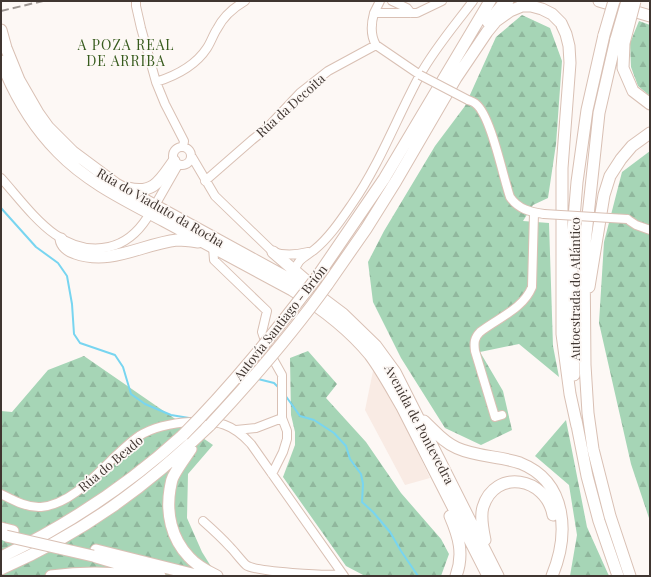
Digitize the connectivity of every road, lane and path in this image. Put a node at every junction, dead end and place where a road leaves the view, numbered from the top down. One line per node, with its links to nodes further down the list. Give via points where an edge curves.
1 (136, 1): 26 (street)
2 (245, 1): 26 (street, via 234,7 198,58 176,74)
3 (380, 1): 16 (street)
4 (392, 1): 17 (street, via 407,8)
5 (442, 1): 17 (street, via 417,13)
6 (473, 1): 24 (street)
7 (490, 1): 18 (highway, Autovía Santiago - Brión)
8 (498, 1): 18 (highway)
9 (508, 1): 25 (highway, via 486,24)
10 (600, 1): 19 (highway)
11 (614, 1): 50 (highway, Autoestrada do Atlántico, bridge, via 587,110 577,182 572,242 572,334)
12 (622, 1): 15 (highway)
13 (627, 1): 21 (highway, Autoestrada do Atlántico, bridge)
14 (635, 1): 21 (highway, bridge)
15 (650, 10)
16 (374, 13): 17 (street); 22 (street, via 371,22)
17 (411, 13)
18 (482, 14): 62 (highway, Autovía Santiago - Brión, bridge, via 347,235 248,366 225,392 183,435 136,475 81,514)
19 (650, 16)
20 (1, 30): 34 (highway, Rúa do Viaduto da Rocha, via 19,80 48,127 73,152)
21 (620, 41): 27 (highway, via 623,68 633,91); 46 (highway, Autoestrada do Atlántico, via 599,113 584,253)
22 (376, 45): 24 (street); 33 (street, Rúa da Decoita, via 328,71 300,93 267,128)
23 (1, 61): 40 (highway, Rúa do Viaduto da Rocha, via 10,84 27,114 58,152 108,191)
24 (420, 75): 36 (street, bridge, via 476,104 485,116 493,136 510,197 514,203); 42 (street, via 371,176 323,242)
25 (456, 78): 50 (highway, via 487,32 510,10 531,6 552,14 561,23 569,46 570,63 562,168 562,334); 53 (highway, Autovía Santiago - Brión, bridge, via 366,229 312,306 247,386)
26 (156, 82): 29 (street, via 184,141)
27 (650, 104)
28 (650, 133): 46 (highway, via 632,146 610,176 604,195)
29 (183, 147): 30 (street, via 189,149); 31 (street, via 174,151)
30 (192, 158): 31 (street, via 182,166); 33 (street)
31 (176, 163): 34 (highway, via 160,181 148,189 136,190); 35 (street)
32 (1, 178): 39 (street, via 39,220)
33 (205, 181): 41 (street, via 215,196)
34 (116, 184): 44 (highway, Rúa do Viaduto da Rocha)
35 (158, 200)
36 (534, 213): 38 (street, bridge, via 627,219); 47 (street, via 532,287 520,305 475,337 475,352 495,417)
37 (147, 218): 39 (street, via 130,238 108,247 84,248)
38 (650, 230)
39 (61, 239): 40 (highway, via 61,243 71,252 95,258 178,240)
40 (208, 245): 44 (highway, Rúa do Viaduto da Rocha, via 292,290); 49 (street, via 214,260 267,311 262,332 268,350 282,375)
41 (273, 252): 42 (street, via 283,255); 43 (highway)
42 (312, 252): 43 (street, via 299,260)
43 (295, 272): 45 (highway, via 326,296)
44 (313, 297): 45 (highway, Avenida de Pontevedra); 56 (highway, Avenida de Pontevedra, via 370,356 387,380)
45 (331, 305): 48 (highway, Avenida de Pontevedra, via 376,346 395,372)
46 (584, 320): 76 (highway, Autoestrada do Atlántico, via 588,413 593,449 610,516)
47 (502, 415)
48 (418, 416): 61 (highway, Avenida de Pontevedra); 74 (highway, via 449,444 467,451 519,463 544,478 555,495 562,518 561,552)
49 (282, 418): 51 (street); 55 (street, via 287,439)
50 (577, 426): 75 (highway, Autoestrada do Atlántico, via 599,521)
51 (256, 428): 52 (street); 54 (street)
52 (236, 430): 54 (street, Rúa do Beado); 57 (street, Rúa do Beado, via 228,425 198,422 163,425 139,436 63,500 41,507 21,503)
53 (199, 437): 63 (highway, Autovía Santiago - Brión, via 162,469 98,517); 69 (highway, via 172,478 168,515 173,531 189,558)
54 (251, 444): 55 (street, Rúa do Beado)
55 (272, 474): 64 (street, Rúa do Beado)
56 (439, 481): 70 (highway, via 437,490 459,538 460,552); 71 (highway, Avenida de Pontevedra)
57 (1, 494)
58 (202, 521): 64 (street, via 248,566 289,572)
59 (5, 533): 60 (highway, bridge)
60 (95, 553): 67 (highway); 68 (highway)
61 (487, 553): 72 (highway, Avenida de Pontevedra); 73 (highway, via 482,527 482,508 494,490 512,482 537,488 545,494 552,506 556,534 551,563)
62 (1, 557)
63 (1, 569)
64 (342, 575)
65 (51, 576): 66 (highway, via 86,573)
66 (138, 576)
67 (160, 576)
68 (200, 576)
69 (216, 576)
70 (456, 576)
71 (488, 576)
72 (498, 576)
73 (544, 576)
74 (552, 576)
75 (618, 576)
76 (630, 576)

